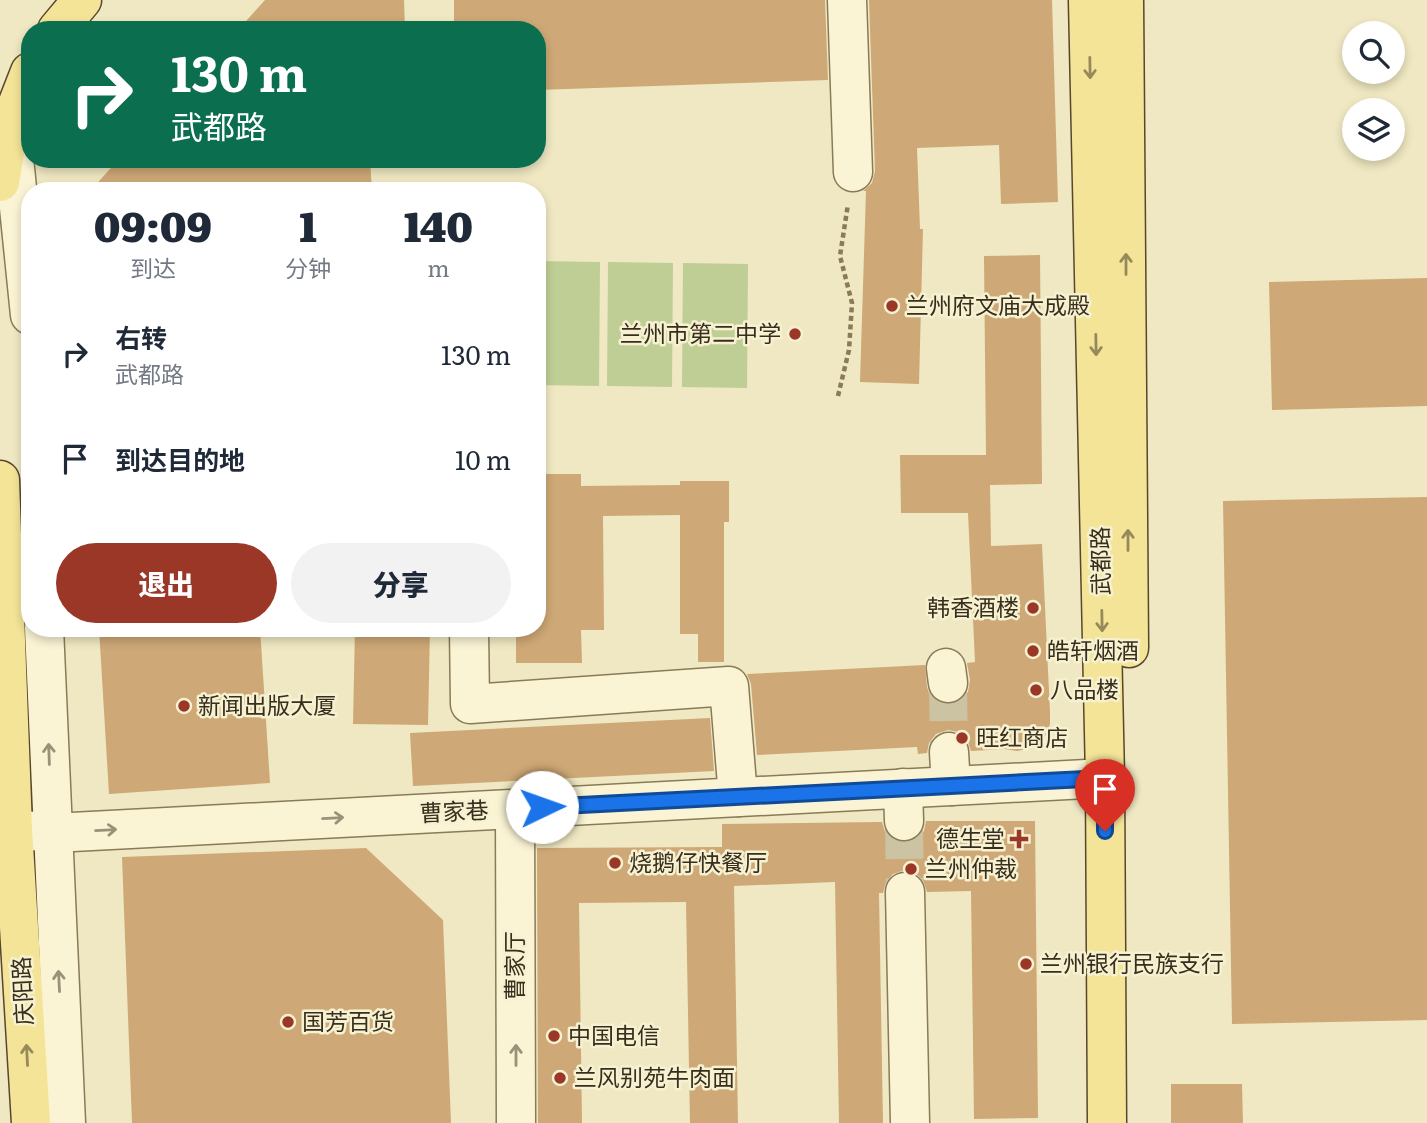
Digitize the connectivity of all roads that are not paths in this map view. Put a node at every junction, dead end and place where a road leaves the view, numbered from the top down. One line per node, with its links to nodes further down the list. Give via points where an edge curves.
1 (82, 0): 5 (main road)
2 (847, 0): 8 (street)
3 (1088, 0): 14 (main road, 武都路, one-way to 14)
4 (1124, 0): 25 (main road, 武都路, one-way to 4)
5 (64, 21)
6 (21, 94): 7 (main road)
7 (10, 122): 9 (main road); 10 (street)
8 (853, 173)
9 (0, 182)
10 (21, 228)
11 (0, 480): 17 (main road, 庆阳路)
12 (44, 637): 18 (street, one-way to 12)
13 (469, 637): 15 (street, via 470,704 729,686)
14 (1105, 778): 15 (street, 曹家巷, via 950,769 904,805); 24 (main road, 武都路)
15 (738, 797): 16 (street, 曹家巷)
16 (515, 809): 18 (street, 曹家巷, one-way to 16); 22 (street, 曹家厅, one-way to 16)
17 (13, 829): 18 (street, 曹家巷); 20 (main road, 庆阳路, one-way to 17)
18 (53, 833): 21 (street, one-way to 18)
19 (905, 892): 23 (street)
20 (31, 1123)
21 (66, 1123)
22 (516, 1123)
23 (910, 1123)
24 (1107, 1123)
25 (1131, 1123)

